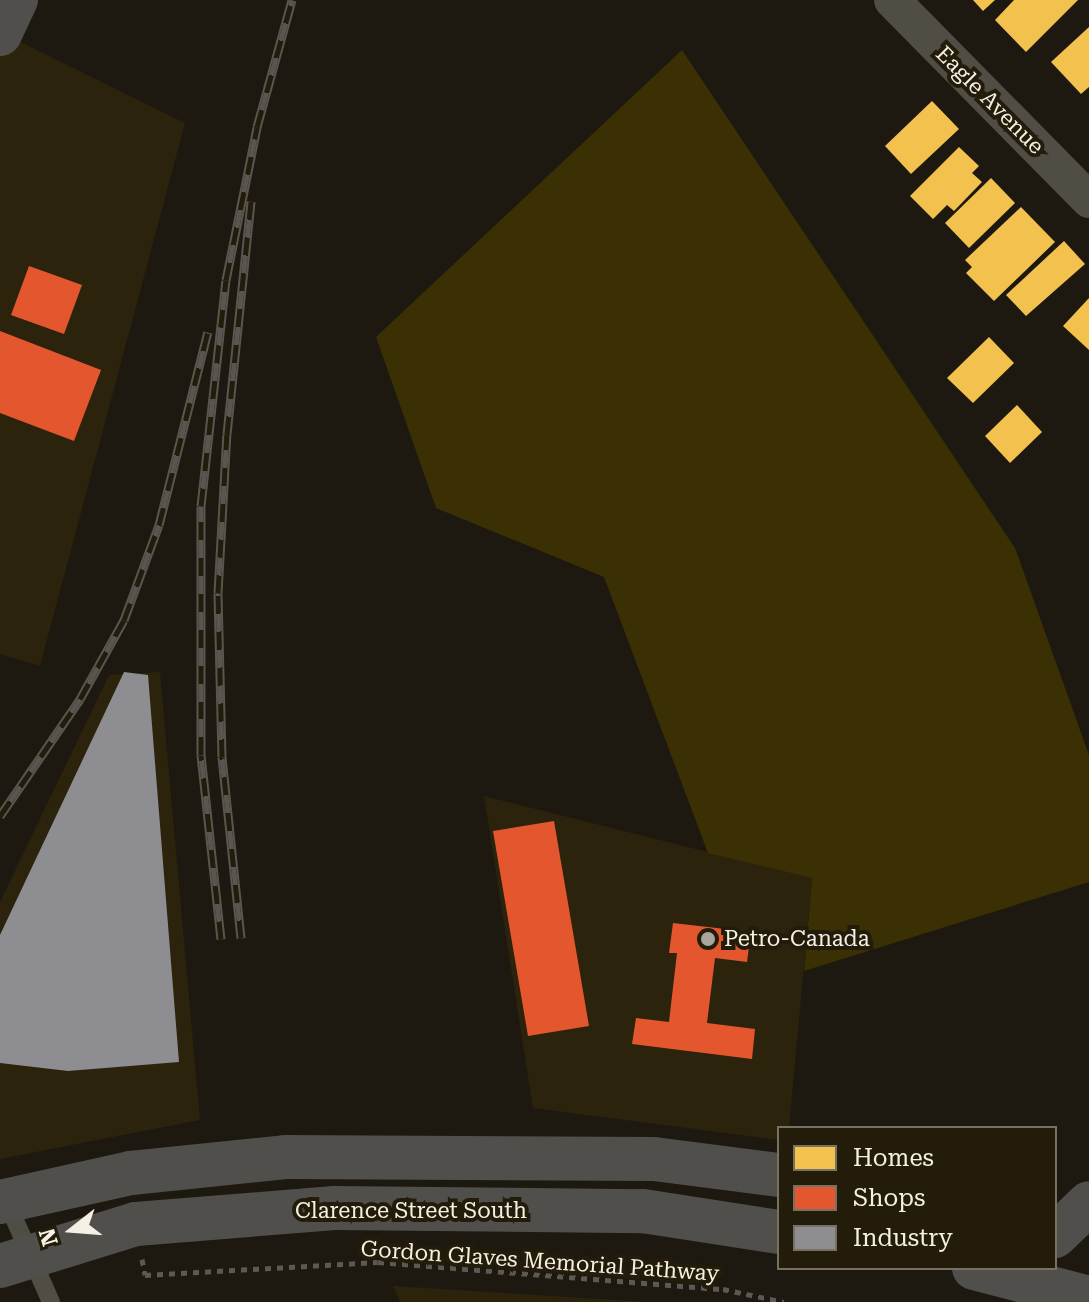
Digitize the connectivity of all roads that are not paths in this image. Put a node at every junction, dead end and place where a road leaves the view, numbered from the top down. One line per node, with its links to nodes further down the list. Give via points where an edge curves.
1 (16, 0): 3 (main road)
2 (892, 0): 4 (street, Eagle Avenue)
3 (0, 34)
4 (1089, 200)
5 (777, 1175): 6 (main road, via 654,1159 285,1157 131,1173)
6 (3, 1201): 8 (lane)
7 (777, 1232): 8 (main road, Clarence Street South, via 643,1211 334,1208 136,1224)
8 (15, 1259): 11 (lane)
9 (1001, 1278): 10 (main road)
10 (1089, 1298)
11 (51, 1302)

